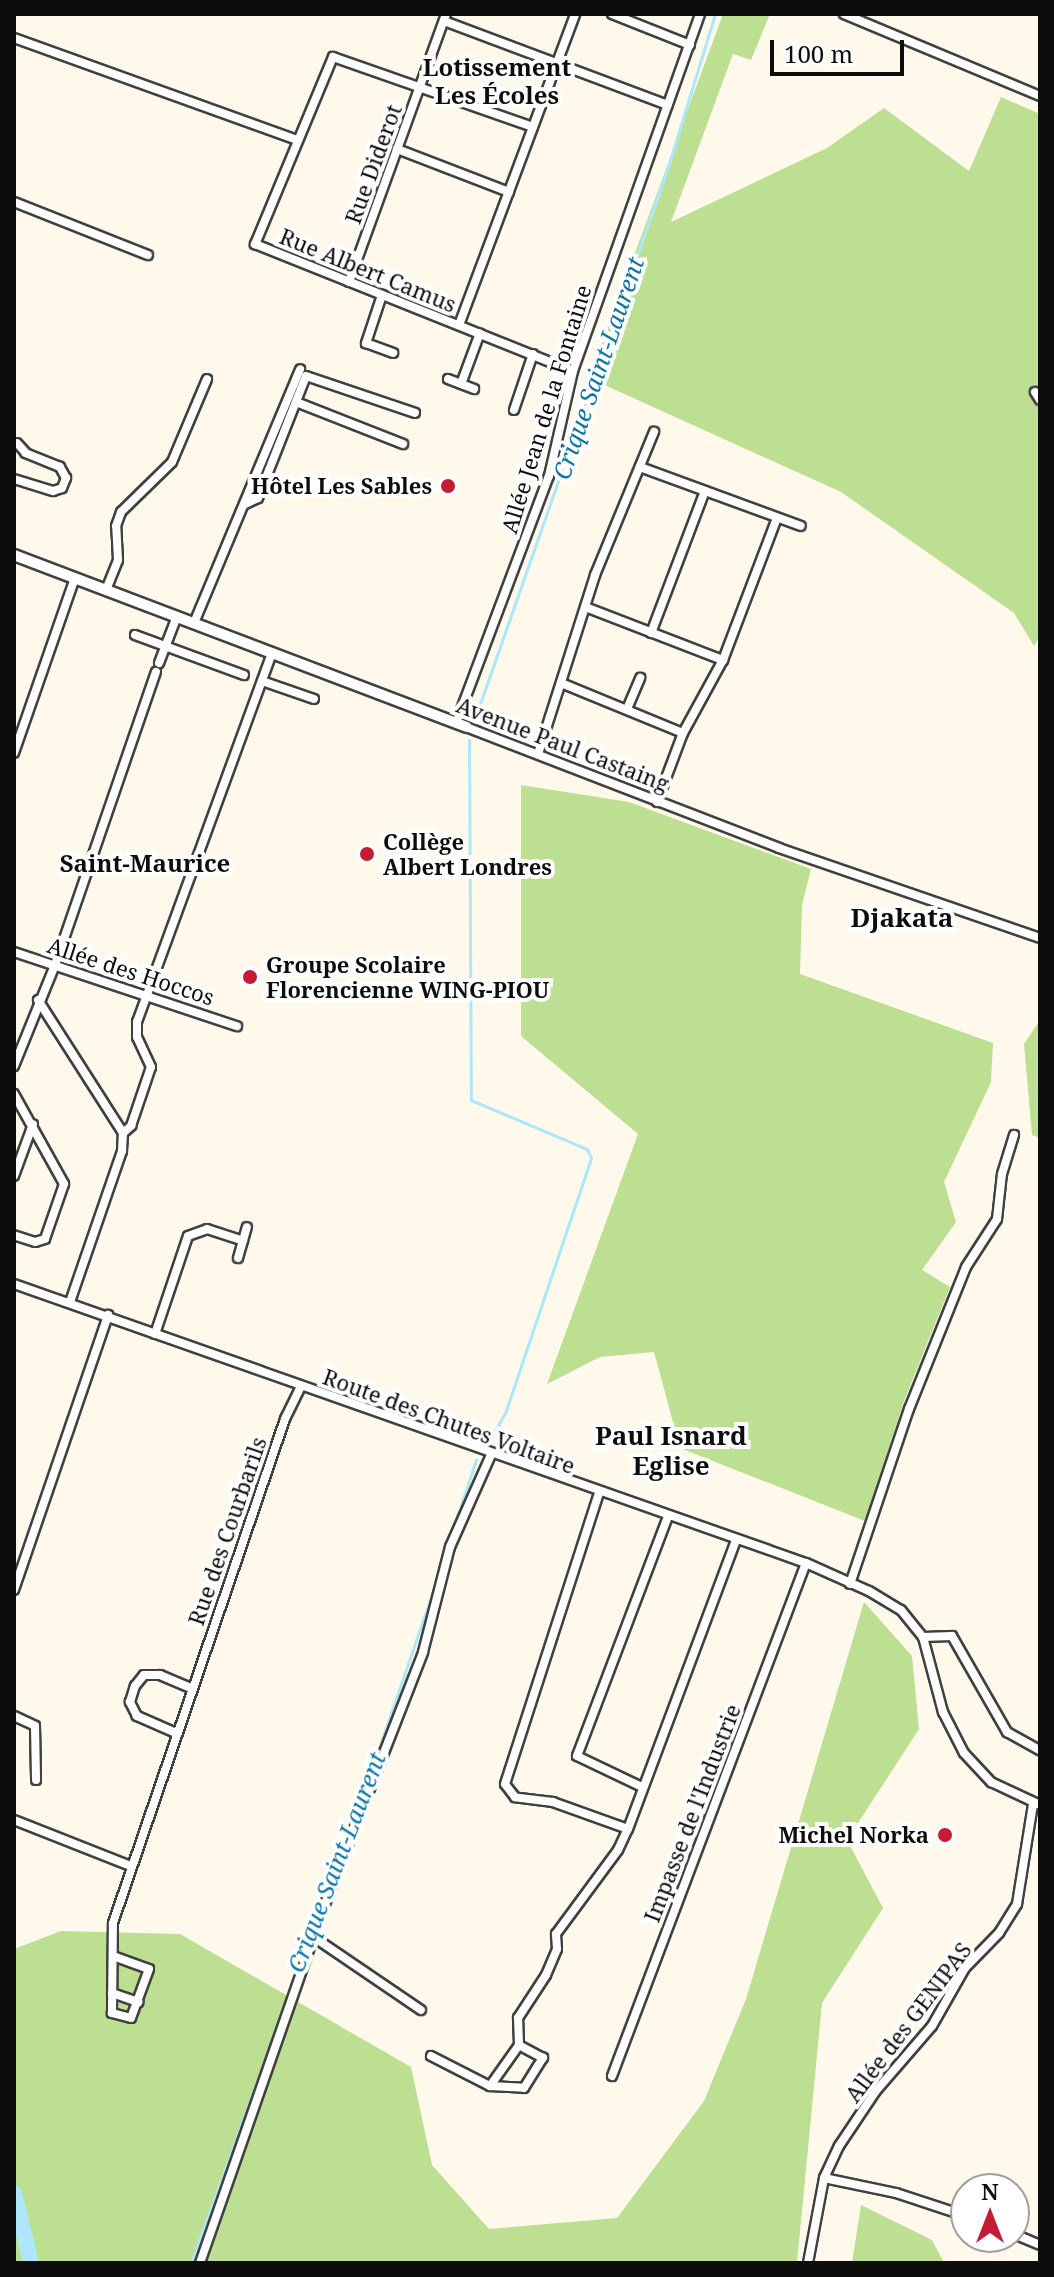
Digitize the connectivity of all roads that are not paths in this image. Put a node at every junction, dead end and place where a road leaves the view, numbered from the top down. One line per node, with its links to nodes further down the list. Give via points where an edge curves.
1 (575, 14): 8 (street)
2 (612, 14): 7 (street)
3 (700, 14): 7 (street, Allée Jean de la Fontaine)
4 (844, 14): 10 (street)
5 (445, 18): 8 (street); 9 (street, Rue Diderot)
6 (14, 38): 13 (street)
7 (690, 45): 11 (street, Allée Jean de la Fontaine)
8 (556, 66): 11 (street); 12 (street)
9 (420, 88): 12 (street); 13 (street, via 333,57); 14 (street, Rue Diderot)
10 (1040, 96)
11 (668, 105): 25 (street, Allée Jean de la Fontaine)
12 (533, 127): 15 (street)
13 (297, 140): 18 (street, Rue Albert Camus, via 255,244)
14 (397, 149): 15 (street); 18 (street, Rue Diderot)
15 (509, 192): 20 (street)
16 (14, 202): 17 (street)
17 (148, 255)
18 (349, 282): 19 (street, Rue Albert Camus)
19 (382, 295): 20 (street, Rue Albert Camus); 22 (street, via 366,343)
20 (459, 325): 21 (street, Rue Albert Camus)
21 (480, 333): 23 (street, Rue Albert Camus); 28 (street)
22 (393, 353)
23 (533, 354): 25 (street, Rue Albert Camus); 31 (street)
24 (300, 369): 39 (street)
25 (573, 371): 59 (street, Allée Jean de la Fontaine, via 549,476)
26 (207, 379): 44 (street, via 172,462 121,512 116,526 118,560)
27 (448, 379): 28 (street)
28 (461, 384): 29 (street)
29 (474, 389)
30 (296, 402): 32 (street, via 311,374); 35 (street); 39 (street, via 258,498)
31 (514, 410)
32 (415, 413)
33 (654, 432): 36 (street)
34 (17, 443): 37 (street, via 26,453 60,467 66,478 62,488 53,491)
35 (403, 444)
36 (640, 467): 38 (street); 45 (street, via 595,575)
37 (14, 479)
38 (705, 491): 40 (street); 48 (street)
39 (245, 504): 47 (street)
40 (777, 518): 41 (street); 52 (street)
41 (801, 526)
42 (14, 555): 43 (street, Avenue Paul Castaing)
43 (75, 578): 44 (street, Avenue Paul Castaing); 61 (street)
44 (106, 590): 46 (street, Avenue Paul Castaing)
45 (588, 608): 48 (street); 56 (street)
46 (177, 616): 47 (street, Avenue Paul Castaing); 50 (street)
47 (194, 623): 51 (street, Avenue Paul Castaing)
48 (651, 633): 52 (street)
49 (135, 635): 50 (street)
50 (165, 648): 53 (street); 66 (street)
51 (272, 653): 55 (street); 59 (street, Avenue Paul Castaing)
52 (723, 660): 60 (street)
53 (244, 675)
54 (640, 678): 58 (street)
55 (262, 681): 57 (street); 67 (street)
56 (561, 683): 58 (street); 62 (street)
57 (314, 699)
58 (627, 709): 60 (street)
59 (461, 725): 62 (street, Avenue Paul Castaing)
60 (683, 733): 63 (street)
61 (14, 753)
62 (538, 754): 63 (street, Avenue Paul Castaing)
63 (657, 802): 64 (street, Avenue Paul Castaing)
64 (1040, 938)
65 (14, 952): 66 (street, Allée des Hoccos)
66 (55, 965): 67 (street, Allée des Hoccos); 68 (street)
67 (150, 994): 69 (street, Allée des Hoccos); 73 (street, via 137,1030 151,1067 131,1126)
68 (38, 1000): 70 (street); 73 (street)
69 (237, 1026)
70 (14, 1066)
71 (14, 1094): 72 (street)
72 (33, 1124): 75 (street); 77 (street, via 64,1181 64,1191 45,1239 38,1243)
73 (123, 1133): 81 (street, via 122,1151)
74 (1014, 1135): 90 (street, via 1002,1174 997,1219 966,1267 909,1409)
75 (14, 1176)
76 (247, 1227): 78 (street)
77 (14, 1235)
78 (243, 1241): 79 (street); 83 (street, via 207,1229 188,1236)
79 (238, 1258)
80 (14, 1284): 81 (street, Route des Chutes Voltaire)
81 (70, 1302): 82 (street, Route des Chutes Voltaire)
82 (108, 1315): 83 (street, Route des Chutes Voltaire); 91 (street)
83 (155, 1334): 84 (street, Route des Chutes Voltaire)
84 (301, 1386): 85 (street, Route des Chutes Voltaire); 93 (street, Rue des Courbarils)
85 (491, 1455): 86 (street, Route des Chutes Voltaire); 103 (street, via 454,1536 423,1652)
86 (599, 1493): 87 (street, Route des Chutes Voltaire); 101 (street, via 505,1784 515,1797 553,1802)
87 (668, 1517): 88 (street, Route des Chutes Voltaire); 98 (street, via 577,1756)
88 (736, 1540): 89 (street, Route des Chutes Voltaire); 98 (street)
89 (806, 1563): 90 (street, Route des Chutes Voltaire); 110 (street, Impasse de l'Industrie)
90 (850, 1584): 92 (street, Route des Chutes Voltaire, via 895,1605)
91 (14, 1590)
92 (923, 1637): 96 (street, via 952,1636 1007,1732); 99 (street, Route des Chutes Voltaire, via 943,1712 964,1753 991,1782)
93 (191, 1688): 95 (street, Rue des Courbarils); 95 (street, via 160,1675 144,1675 135,1686 130,1702 137,1716)
94 (14, 1716): 97 (street, via 35,1726)
95 (176, 1733): 102 (street, Rue des Courbarils)
96 (1040, 1750)
97 (36, 1780)
98 (642, 1787): 101 (street)
99 (1036, 1804): 112 (street, Allée des GENIPAS, via 1023,1888 1011,1915 965,1968 932,2026 875,2092)
100 (14, 1820): 102 (street)
101 (628, 1829): 108 (street, via 556,1934 557,1949 546,1975 518,2018)
102 (131, 1866): 104 (street, Rue des Courbarils, via 113,1923)
103 (315, 1938): 107 (street); 114 (street)
104 (113, 1956): 105 (street, Rue des Courbarils); 106 (street, via 149,1969)
105 (112, 1993): 106 (street); 106 (street, via 112,2013 121,2019 131,2018)
106 (138, 2002)
107 (421, 2010)
108 (519, 2045): 111 (street); 111 (street, via 543,2058 535,2075 524,2088)
109 (431, 2056): 111 (street)
110 (612, 2076)
111 (490, 2086)
112 (824, 2178): 113 (street); 115 (street, Allée des GENIPAS)
113 (950, 2211)
114 (200, 2263)
115 (808, 2263)

